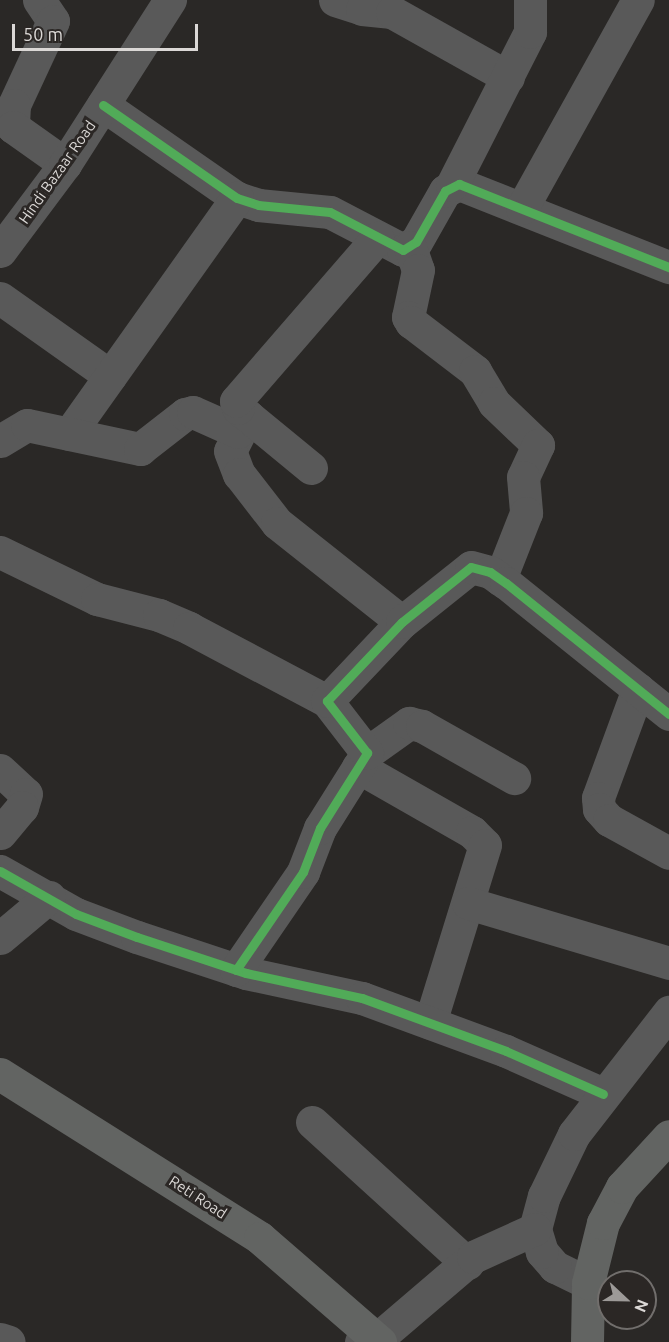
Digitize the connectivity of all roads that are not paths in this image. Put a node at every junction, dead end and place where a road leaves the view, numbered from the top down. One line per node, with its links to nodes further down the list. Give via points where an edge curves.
1 (39, 0): 8 (street, via 52,21 14,105 13,127)
2 (170, 0): 7 (street, Hindi Bazaar Road)
3 (335, 0): 6 (street, via 362,9 392,12)
4 (530, 0): 6 (street, via 530,32)
5 (638, 0): 11 (street)
6 (508, 77): 9 (street)
7 (104, 105): 8 (street, Hindi Bazaar Road); 10 (street)
8 (65, 164): 14 (street, Hindi Bazaar Road)
9 (452, 185): 11 (street); 13 (street)
10 (237, 198): 12 (street, via 258,205 330,212); 17 (street)
11 (522, 208): 15 (street)
12 (377, 238): 13 (street, via 403,250); 18 (street, via 240,393 238,408)
13 (410, 247): 23 (street, via 418,270 408,317 411,322 475,372 494,403 538,445 523,477 526,513)
14 (0, 251)
15 (669, 267)
16 (0, 298): 17 (street)
17 (110, 376): 19 (street)
18 (243, 424): 19 (street, via 193,412 184,414 140,449); 21 (street); 24 (street, via 230,451 232,460 276,523)
19 (69, 434): 20 (street, via 27,425)
20 (0, 441)
21 (311, 468)
22 (0, 552): 26 (street, via 97,599 159,615 189,628)
23 (500, 579): 24 (street, via 471,567); 25 (street)
24 (402, 622): 26 (street)
25 (638, 689): 27 (street); 32 (street, via 598,798 599,809 609,820)
26 (327, 702): 28 (street)
27 (669, 714)
28 (362, 760): 30 (street, via 410,723); 35 (street, via 482,838 485,845); 38 (street, via 320,828 303,872)
29 (0, 770): 31 (street, via 26,794 22,807)
30 (514, 778)
31 (0, 832)
32 (669, 853)
33 (0, 871): 34 (street)
34 (49, 897): 36 (street); 38 (street, via 76,914)
35 (468, 903): 37 (street); 40 (street)
36 (0, 938)
37 (669, 963)
38 (236, 970): 40 (street, via 362,998)
39 (669, 1012): 42 (street)
40 (430, 1023): 42 (street)
41 (0, 1074): 49 (main road, Reti Road, via 260,1238)
42 (603, 1094): 45 (street, via 574,1134 544,1196)
43 (312, 1122): 46 (street)
44 (669, 1138): 47 (main road, via 622,1187 603,1222)
45 (535, 1229): 46 (street, via 494,1245); 47 (street, via 542,1252 555,1267)
46 (467, 1263): 49 (street)
47 (588, 1283): 51 (main road)
48 (0, 1339): 50 (street)
49 (373, 1341)
50 (9, 1342)
51 (587, 1342)

